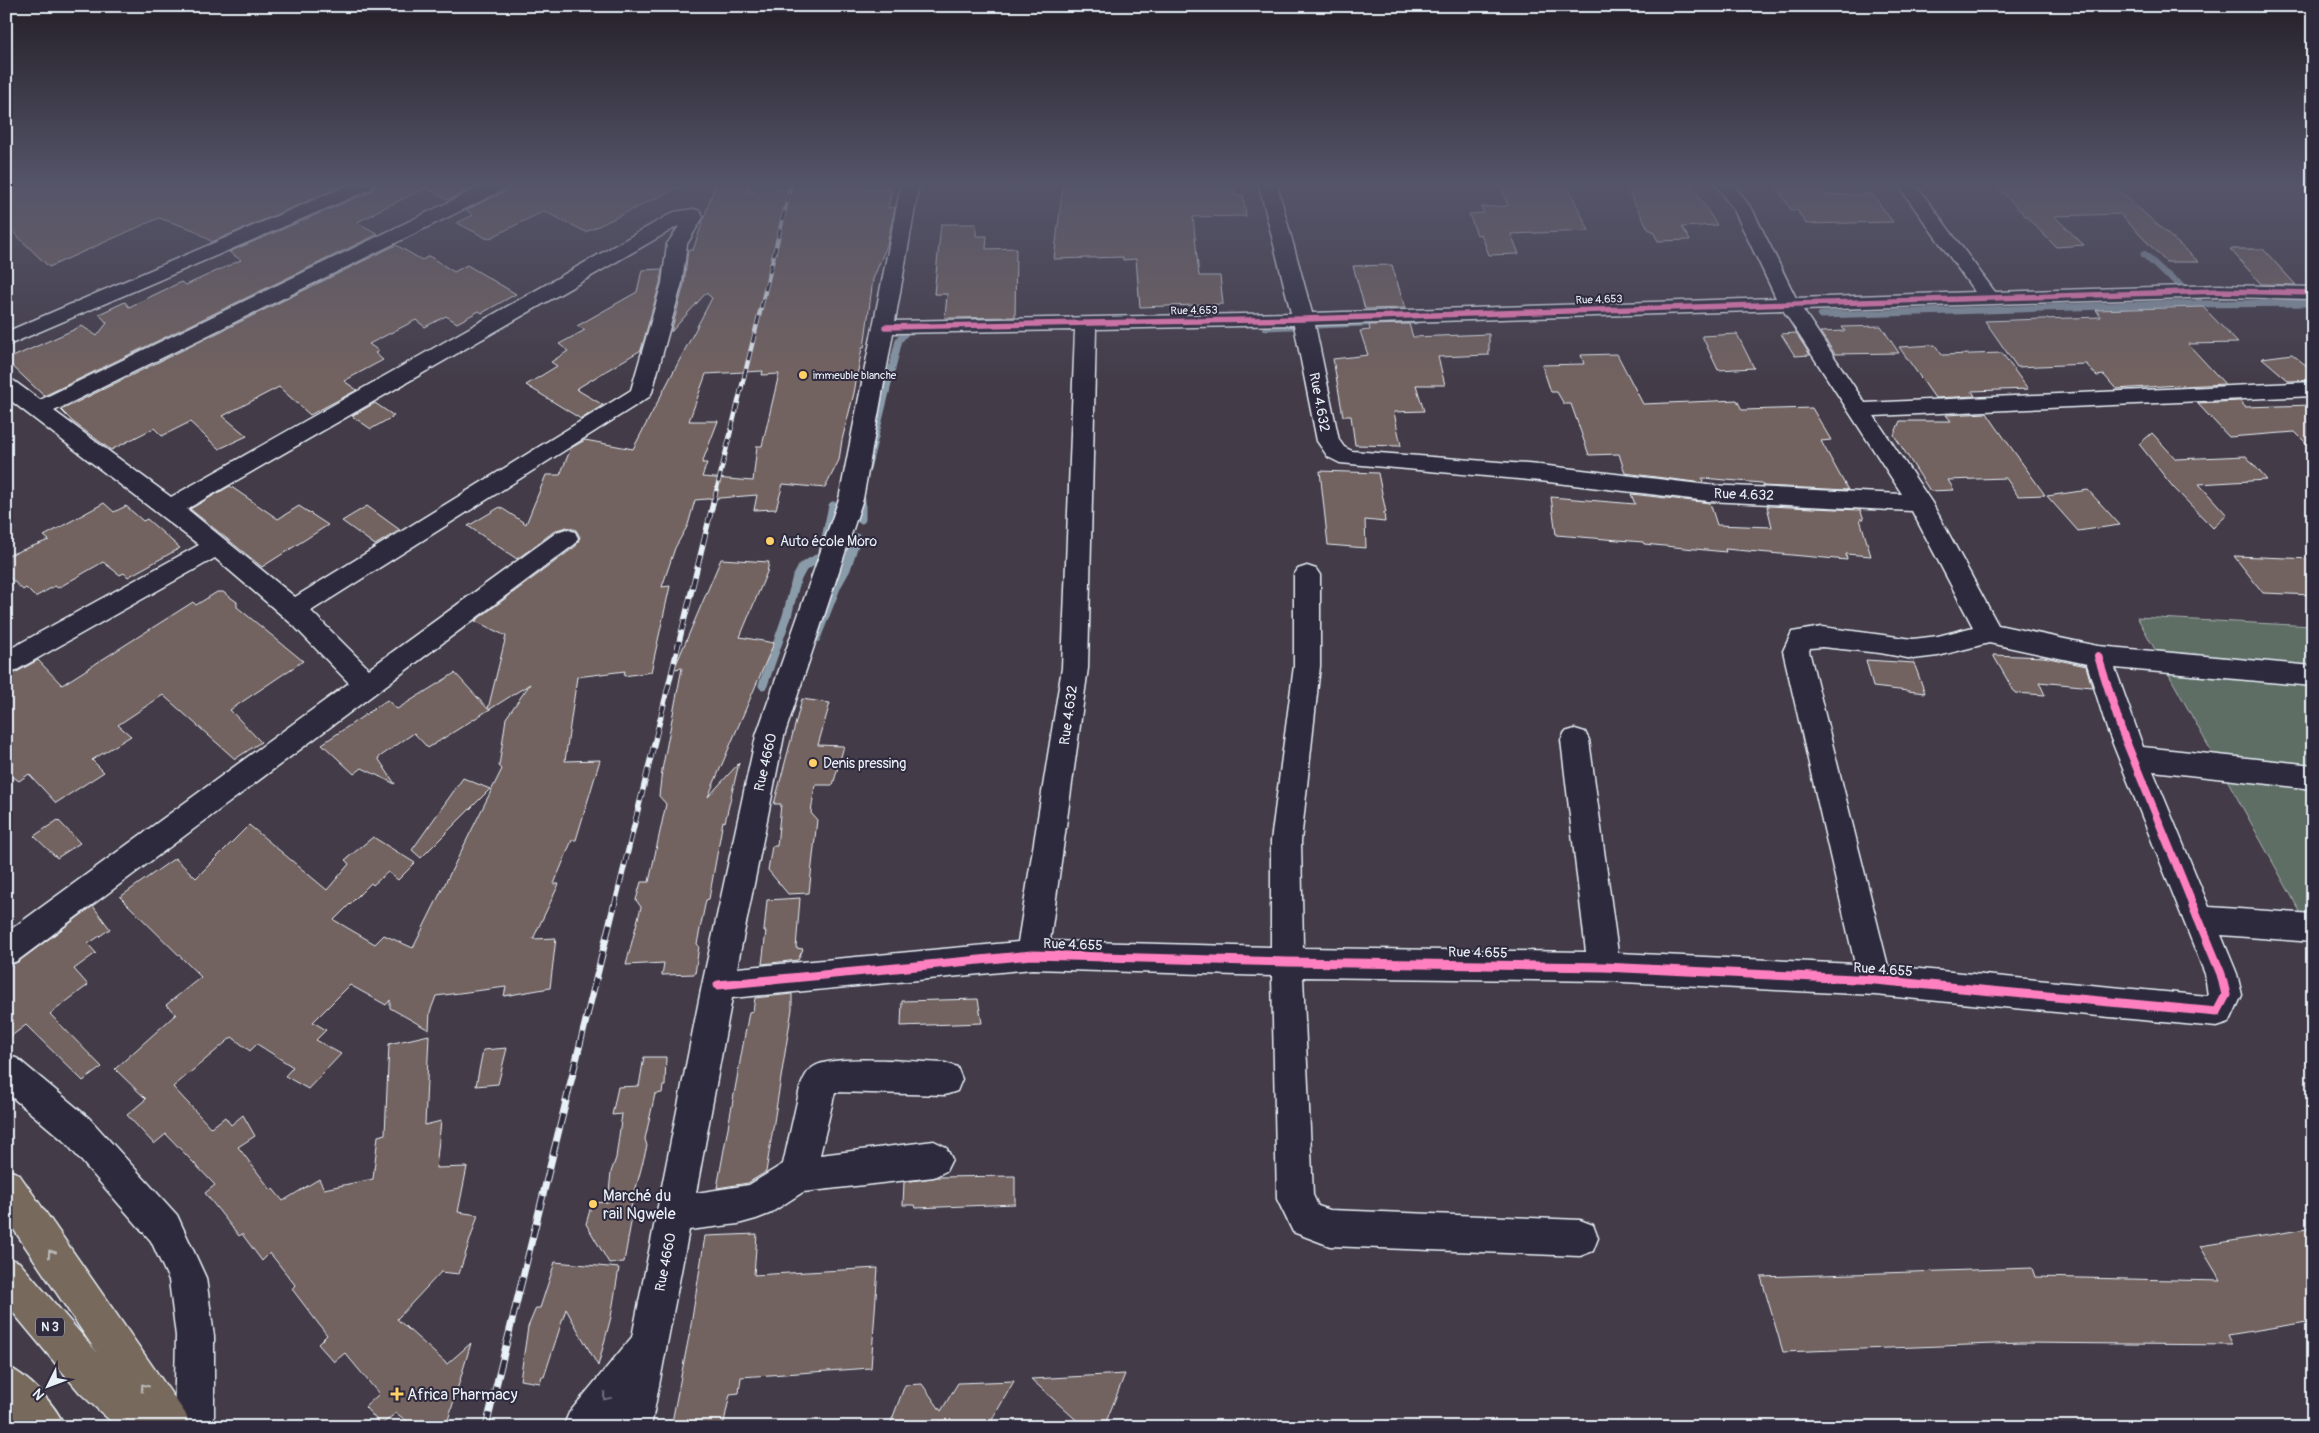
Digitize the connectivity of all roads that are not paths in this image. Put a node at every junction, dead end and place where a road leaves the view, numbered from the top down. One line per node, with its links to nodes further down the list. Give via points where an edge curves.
1 (210, 252): 15 (street)
2 (361, 252): 18 (street)
3 (618, 252): 21 (street)
4 (676, 252): 25 (street, via 672,283 641,392 636,397)
5 (898, 252): 14 (street, Rue 4660)
6 (1285, 252): 12 (street, Rue 4.632)
7 (1764, 252): 11 (street)
8 (1956, 252): 10 (street)
9 (2313, 293): 10 (street, Rue 4.653, via 2219,291)
10 (1989, 297): 11 (street, Rue 4.653)
11 (1789, 304): 12 (street, Rue 4.653); 19 (street)
12 (1303, 319): 13 (street, Rue 4.653); 20 (street, Rue 4.632, via 1328,441 1336,452 1348,458 1540,473 1708,493)
13 (1086, 323): 14 (street, Rue 4.653); 37 (street, Rue 4.632, via 1075,668)
14 (885, 327): 41 (street, Rue 4660, via 852,499 770,736)
15 (6, 340)
16 (6, 386): 18 (street)
17 (2313, 389): 19 (street)
18 (38, 410): 21 (street)
19 (1858, 410): 20 (street)
20 (1920, 503): 26 (street)
21 (170, 508): 23 (street)
22 (566, 538): 30 (street)
23 (216, 546): 25 (street); 28 (street)
24 (1307, 575): 38 (street, via 1307,666 1286,841)
25 (294, 610): 30 (street)
26 (1989, 633): 27 (street); 40 (street, via 1913,649 1822,637 1801,638 1796,651)
27 (2098, 656): 29 (street); 32 (street, via 2121,729)
28 (6, 664)
29 (2313, 676)
30 (367, 684): 36 (street)
31 (1575, 740): 39 (street)
32 (2134, 758): 33 (street); 34 (street)
33 (2313, 778)
34 (2200, 920): 35 (street); 40 (street, Rue 4.655, via 2226,995 2217,1012)
35 (2313, 928)
36 (6, 951)
37 (1032, 955): 38 (street, Rue 4.655); 41 (street, Rue 4.655)
38 (1287, 962): 39 (street, Rue 4.655); 48 (street, via 1295,1199 1306,1218 1330,1228)
39 (1604, 967): 40 (street, Rue 4.655)
40 (1875, 980)
41 (718, 985): 47 (street, Rue 4660)
42 (6, 1070): 57 (street, via 78,1130 164,1228 187,1278 196,1336)
43 (945, 1079): 45 (street, via 824,1078 817,1088)
44 (934, 1159): 45 (street)
45 (798, 1175): 47 (street, via 756,1201)
46 (6, 1187): 56 (main road, one-way to 46)
47 (674, 1214): 50 (street, Rue 4660)
48 (1580, 1238)
49 (6, 1275): 51 (main road, N 3)
50 (649, 1347): 58 (street, Rue 4660, one-way to 58); 59 (street, Rue 4660)
51 (94, 1379): 54 (main road, N 3); 55 (main road, N 3)
52 (6, 1385): 53 (main road)
53 (45, 1427)
54 (120, 1427)
55 (147, 1427)
56 (171, 1427)
57 (194, 1427)
58 (583, 1427)
59 (631, 1427)

